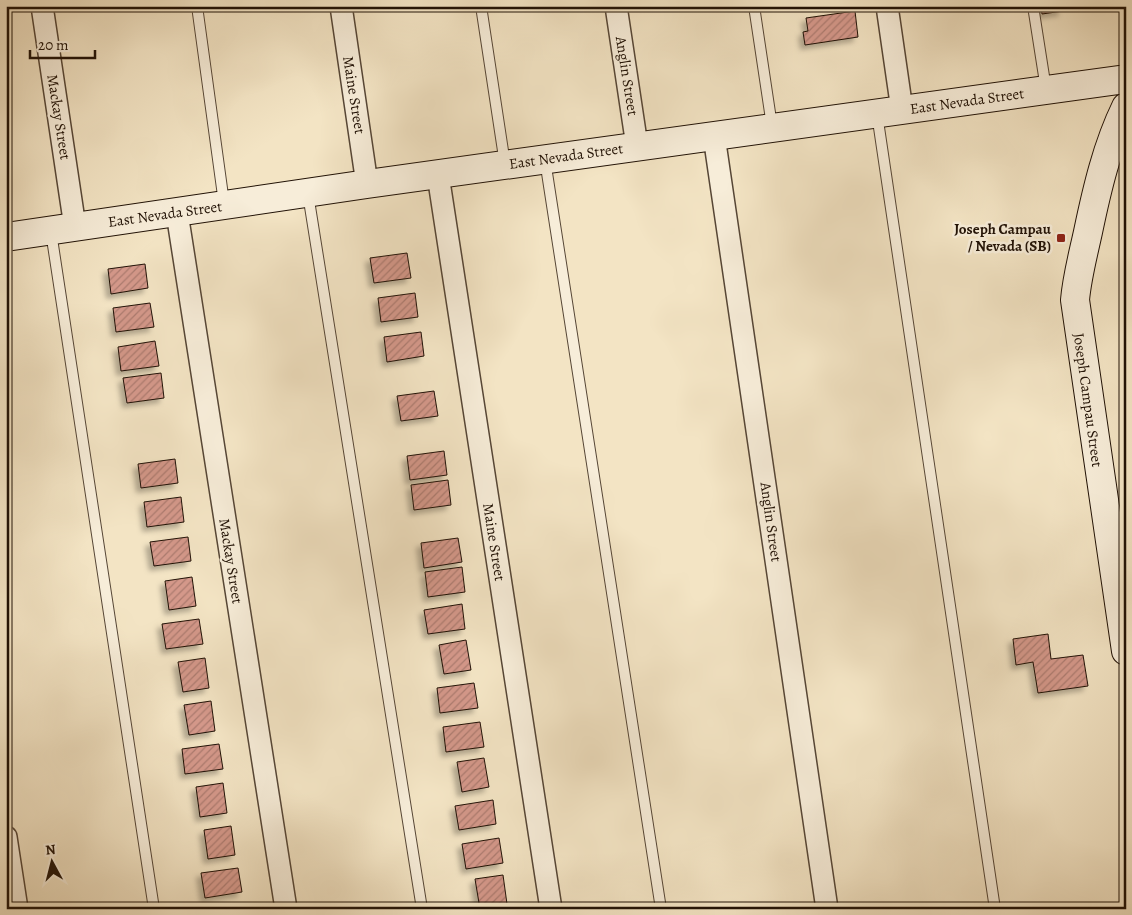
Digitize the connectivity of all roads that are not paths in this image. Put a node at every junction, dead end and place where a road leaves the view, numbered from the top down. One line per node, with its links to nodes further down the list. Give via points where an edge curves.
1 (42, 6): 23 (street, Mackay Street)
2 (198, 6): 21 (lane)
3 (341, 6): 19 (street, Maine Street)
4 (481, 6): 17 (lane)
5 (616, 6): 15 (street, Anglin Street)
6 (754, 6): 13 (lane)
7 (887, 6): 12 (street)
8 (1033, 6): 10 (lane)
9 (1126, 79): 10 (street, East Nevada Street)
10 (1046, 90): 12 (street, East Nevada Street)
11 (1126, 106): 25 (street, Joseph Campau Street, via 1108,151 1077,276 1075,300)
12 (889, 112): 13 (street, East Nevada Street); 34 (lane)
13 (772, 128): 14 (street, East Nevada Street)
14 (714, 136): 15 (street, East Nevada Street); 33 (street, Anglin Street)
15 (637, 146): 16 (street, East Nevada Street)
16 (545, 159): 17 (street, East Nevada Street); 32 (lane)
17 (505, 165): 18 (street, East Nevada Street)
18 (438, 174): 19 (street, East Nevada Street); 31 (street, Maine Street)
19 (367, 184): 20 (street, East Nevada Street)
20 (308, 193): 21 (street, East Nevada Street); 30 (lane)
21 (225, 205): 22 (street, East Nevada Street)
22 (176, 213): 23 (street, East Nevada Street); 29 (street, Mackay Street)
23 (63, 229): 24 (street, East Nevada Street); 28 (lane)
24 (6, 237)
25 (1126, 651)
26 (6, 837): 27 (street)
27 (17, 909)
28 (154, 909)
29 (286, 909)
30 (422, 909)
31 (551, 909)
32 (661, 909)
33 (827, 909)
34 (995, 909)

